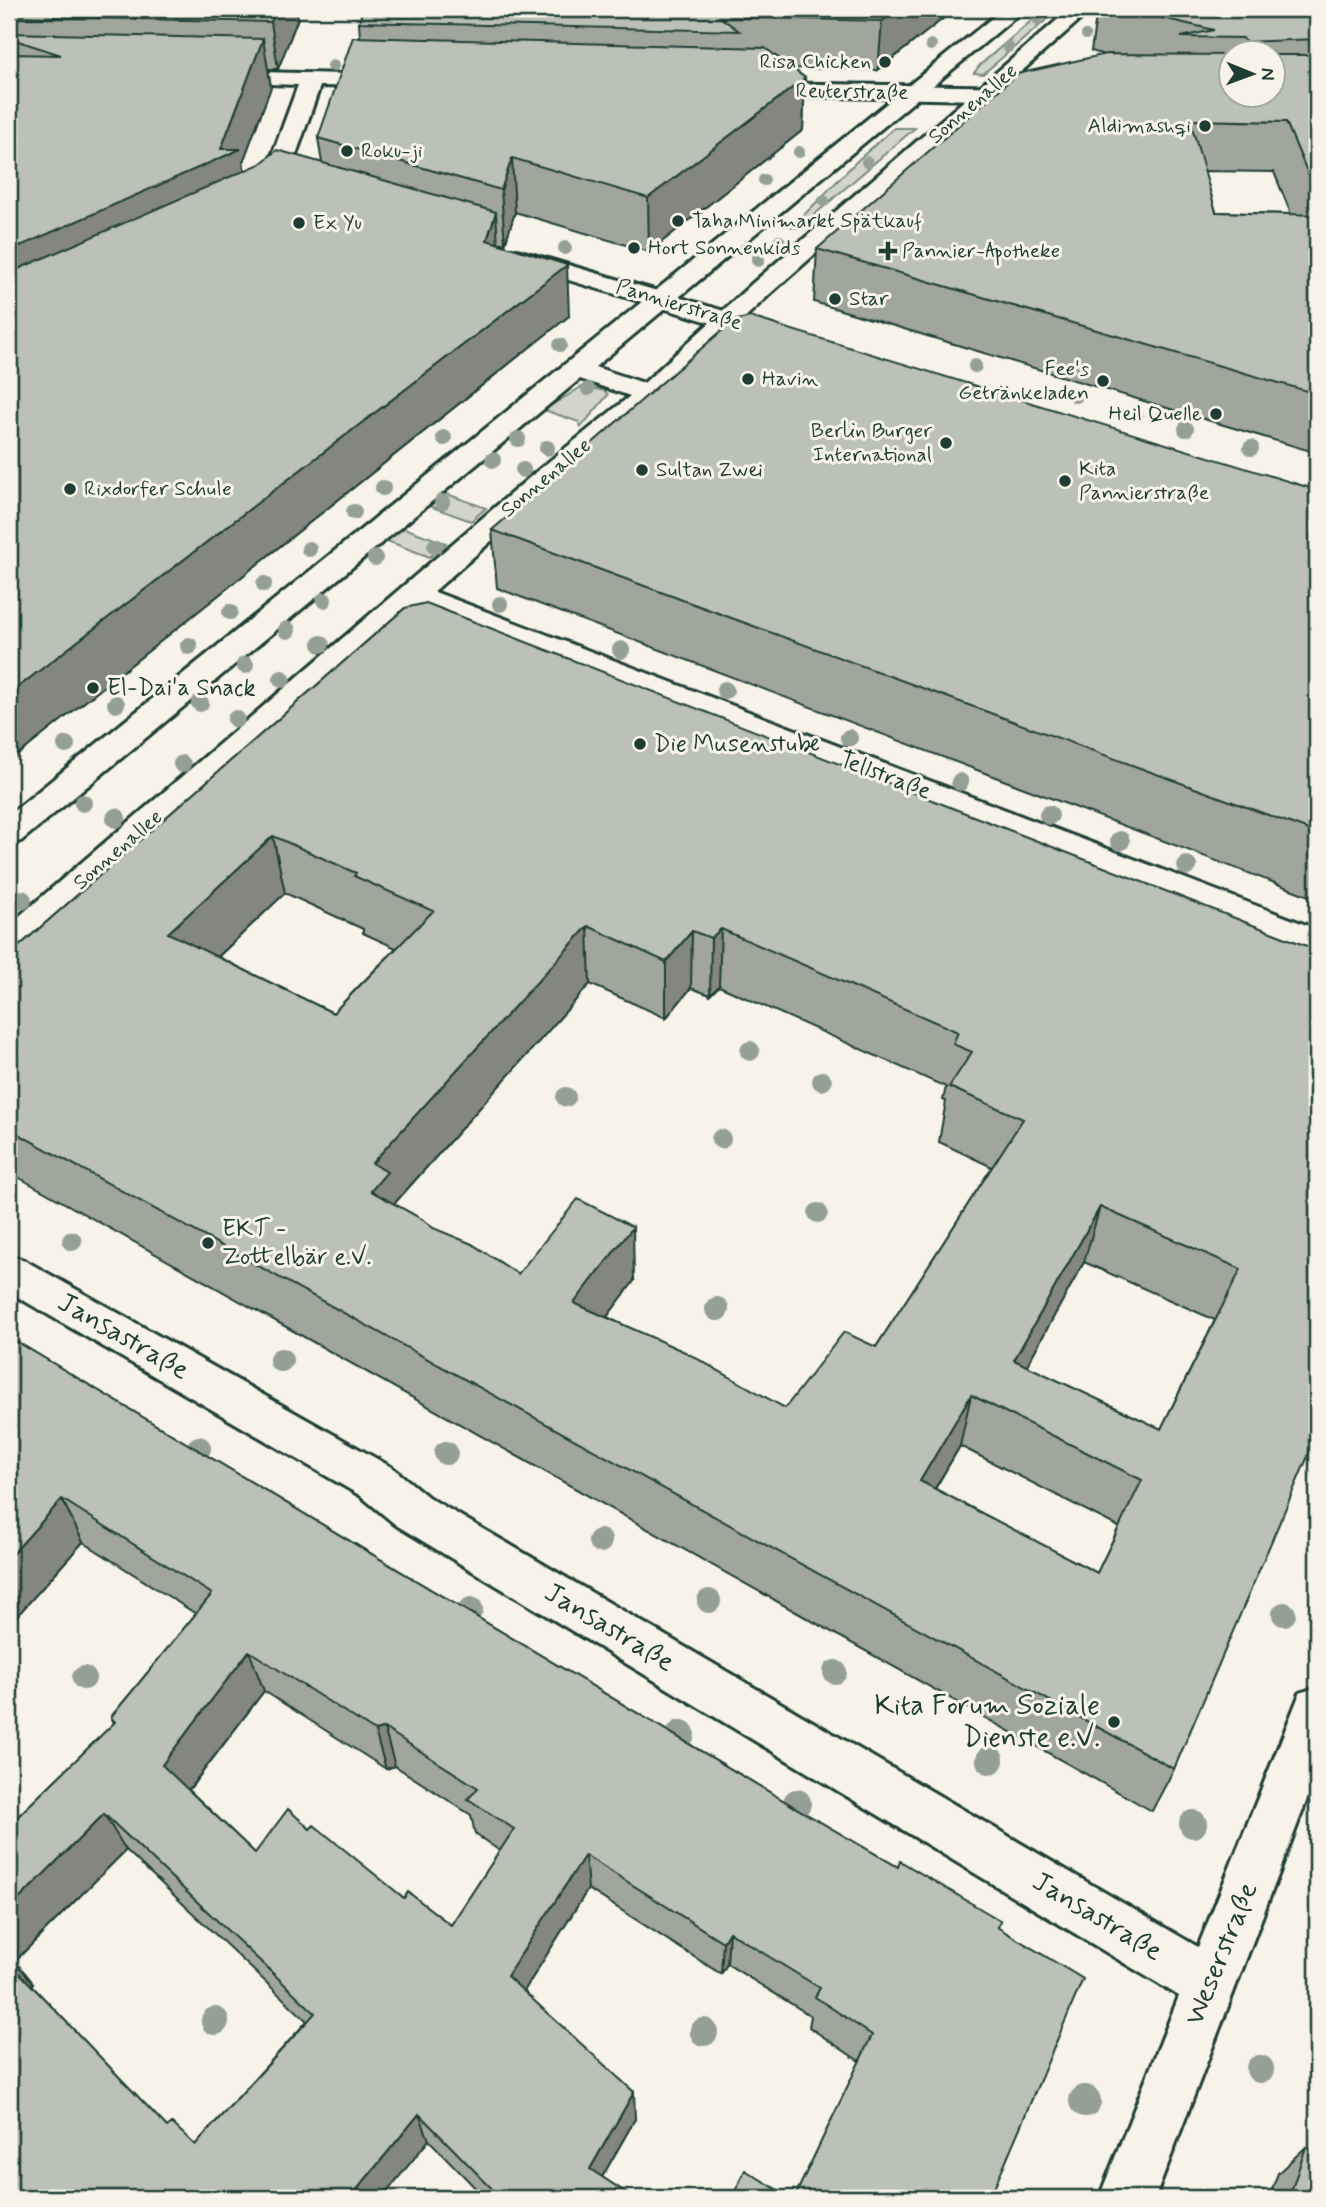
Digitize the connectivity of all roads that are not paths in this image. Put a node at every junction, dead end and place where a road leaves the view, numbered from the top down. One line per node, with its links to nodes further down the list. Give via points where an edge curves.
1 (1015, 9): 7 (main road, Sonnenallee)
2 (1082, 9): 8 (main road, Sonnenallee)
3 (199, 76): 4 (main road)
4 (311, 80): 5 (main road); 10 (main road, via 278,172 290,190)
5 (412, 82)
6 (726, 89): 7 (main road, Reuterstraße)
7 (913, 93): 8 (main road, Reuterstraße); 12 (main road, Sonnenallee)
8 (986, 93): 9 (main road, Reuterstraße); 13 (main road, Sonnenallee)
9 (1044, 94)
10 (259, 206)
11 (497, 251): 12 (main road, Pannierstraße)
12 (662, 300): 13 (main road, Pannierstraße); 15 (main road, Sonnenallee)
13 (728, 320): 14 (main road, Pannierstraße); 16 (main road, Sonnenallee)
14 (785, 338)
15 (575, 369): 16 (main road); 18 (main road, Sonnenallee)
16 (649, 393): 17 (main road, Sonnenallee)
17 (414, 593): 19 (main road, Tellstraße); 20 (main road, Sonnenallee)
18 (9, 833)
19 (1317, 943)
20 (9, 945)
21 (9, 1272): 23 (main road, Jansastraße, via 377,1482 412,1511)
22 (1317, 1710): 23 (main road, Weserstraße)
23 (1210, 1984): 24 (main road, Weserstraße)
24 (1127, 2198)

